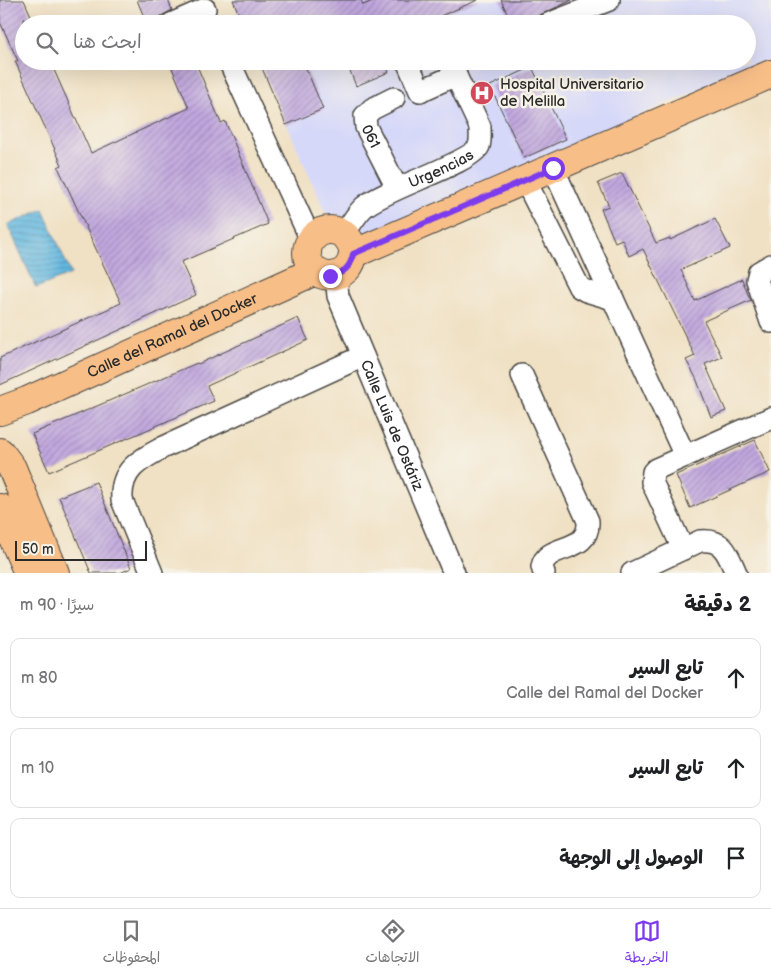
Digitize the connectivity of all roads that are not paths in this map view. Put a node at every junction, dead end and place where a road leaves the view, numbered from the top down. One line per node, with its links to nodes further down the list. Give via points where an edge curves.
1 (609, 0): 2 (street)
2 (571, 15)
3 (233, 70): 14 (street)
4 (410, 70): 5 (street, Urgencias, via 420,91)
5 (449, 70)
6 (453, 70): 11 (street, Urgencias, via 480,127 478,148 465,158)
7 (771, 74): 9 (main road)
8 (394, 98): 11 (street, 061, via 365,116 366,127)
9 (553, 168): 10 (main road); 12 (street)
10 (525, 180): 13 (street); 15 (main road)
11 (397, 188): 15 (street, Urgencias, via 364,207)
12 (570, 205): 13 (street); 18 (street)
13 (544, 216): 18 (street, via 579,287)
14 (311, 240): 15 (main road, via 322,232 337,232); 17 (main road, via 307,253 310,266)
15 (348, 244): 17 (main road, via 352,260 346,270)
16 (771, 266): 19 (street, via 759,272 757,280)
17 (325, 273): 20 (street, Calle Luis de Ostáriz); 22 (main road, Calle del Ramal del Docker)
18 (613, 299): 27 (street)
19 (771, 322)
20 (363, 356): 33 (street, via 164,448 129,470 124,480 122,500); 34 (street, Calle Luis de Ostáriz)
21 (522, 376): 35 (street, via 588,521 589,531 584,538 546,557 542,567)
22 (27, 401): 23 (main road, Calle del Ramal del Docker); 25 (main road, Calle del Ramal del Docker, via 16,418)
23 (0, 411)
24 (771, 418): 27 (street)
25 (0, 427)
26 (0, 452): 32 (main road, via 12,468)
27 (685, 456): 29 (street, via 656,469 651,477)
28 (0, 508): 31 (main road)
29 (683, 549): 30 (street); 37 (street, via 700,541 716,542 723,548)
30 (660, 567): 36 (street)
31 (28, 573)
32 (54, 573)
33 (152, 573)
34 (454, 573)
35 (544, 573)
36 (632, 573)
37 (736, 573)

